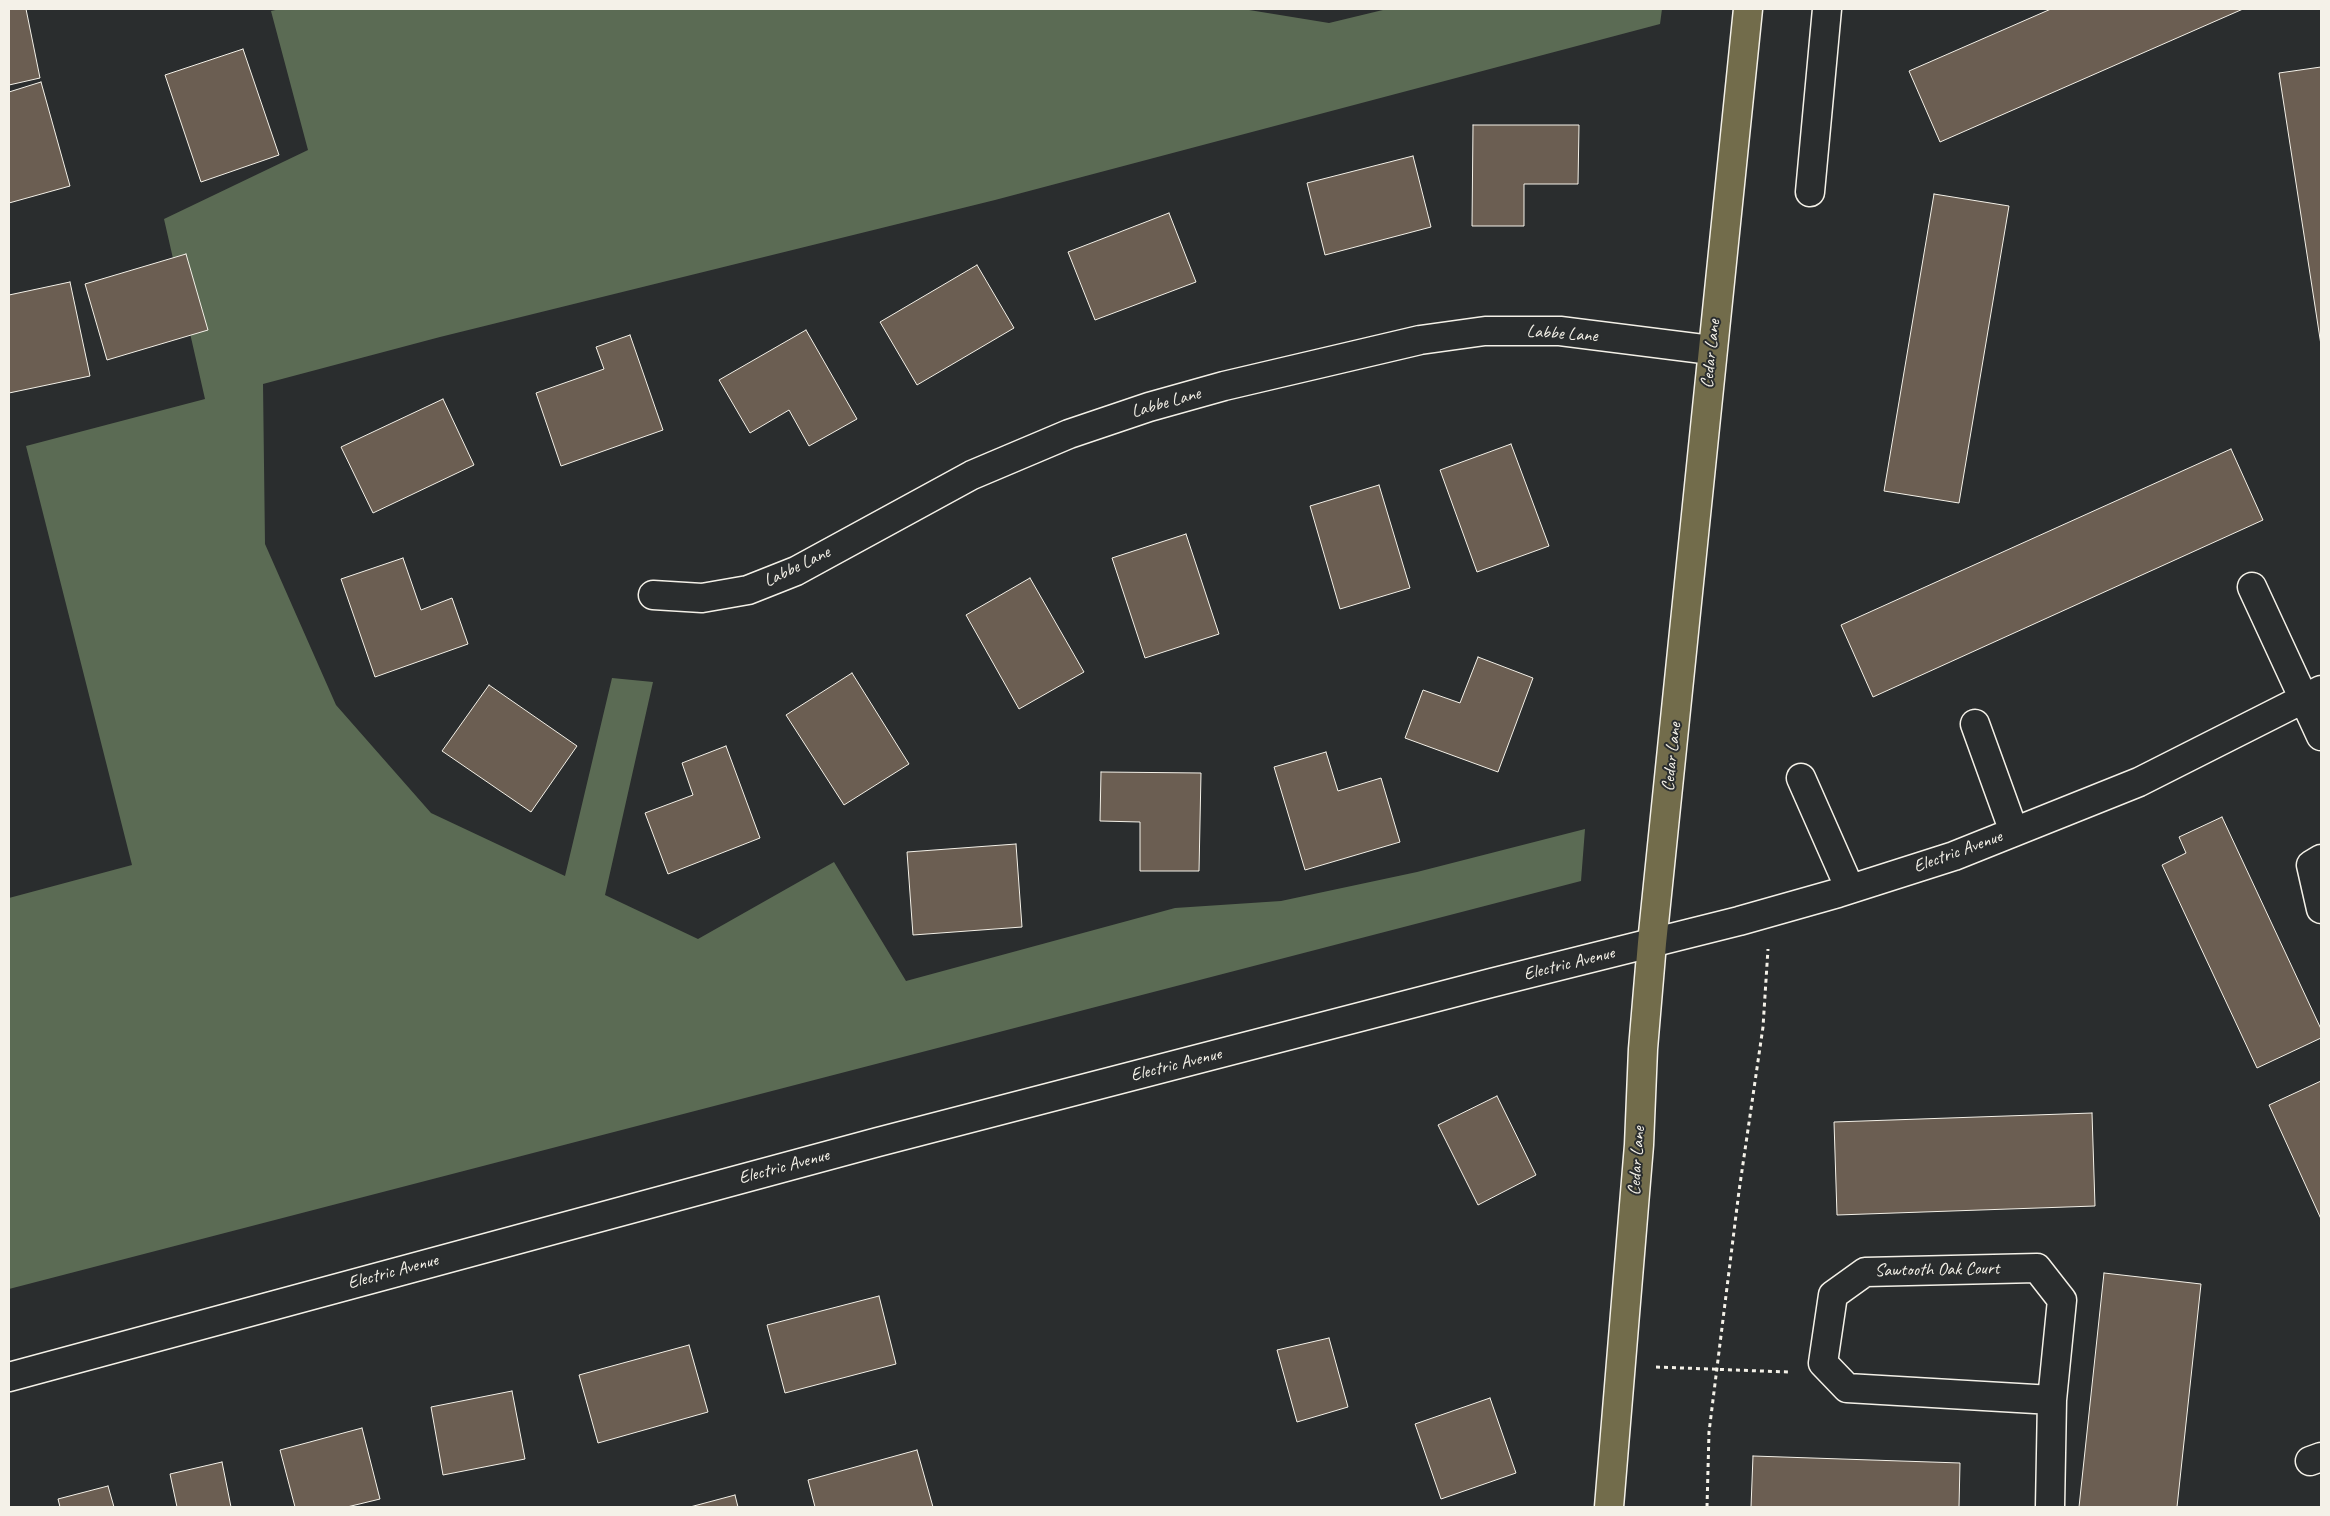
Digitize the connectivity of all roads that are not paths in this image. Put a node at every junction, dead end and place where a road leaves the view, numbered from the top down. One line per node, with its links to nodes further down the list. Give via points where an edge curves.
1 (1748, 9): 4 (main road, Cedar Lane)
2 (1827, 9): 3 (street)
3 (1810, 192)
4 (1711, 350): 6 (street, Labbe Lane, via 1560,331 1486,331 1420,340 1224,386 1069,434 972,475 796,571 748,590 702,598); 15 (main road, Cedar Lane)
5 (2252, 588): 7 (street)
6 (652, 595)
7 (2313, 695): 9 (street); 11 (street, Electric Avenue, via 2139,782)
8 (1975, 724): 11 (street)
9 (2321, 736)
10 (1801, 778): 13 (street)
11 (2014, 832): 13 (street, Electric Avenue, via 1954,856)
12 (2321, 859): 14 (street, via 2311,865)
13 (1850, 889): 15 (street, Electric Avenue)
14 (2321, 909)
15 (1652, 943): 16 (street, Electric Avenue, via 868,1144); 18 (main road, Cedar Lane)
16 (9, 1377)
17 (2052, 1400): 17 (street, Sawtooth Oak Court, via 2062,1300 2037,1268 1865,1272 1833,1295 1823,1363 1847,1388); 19 (street, Sawtooth Oak Court)
18 (1609, 1507)
19 (2050, 1507)

